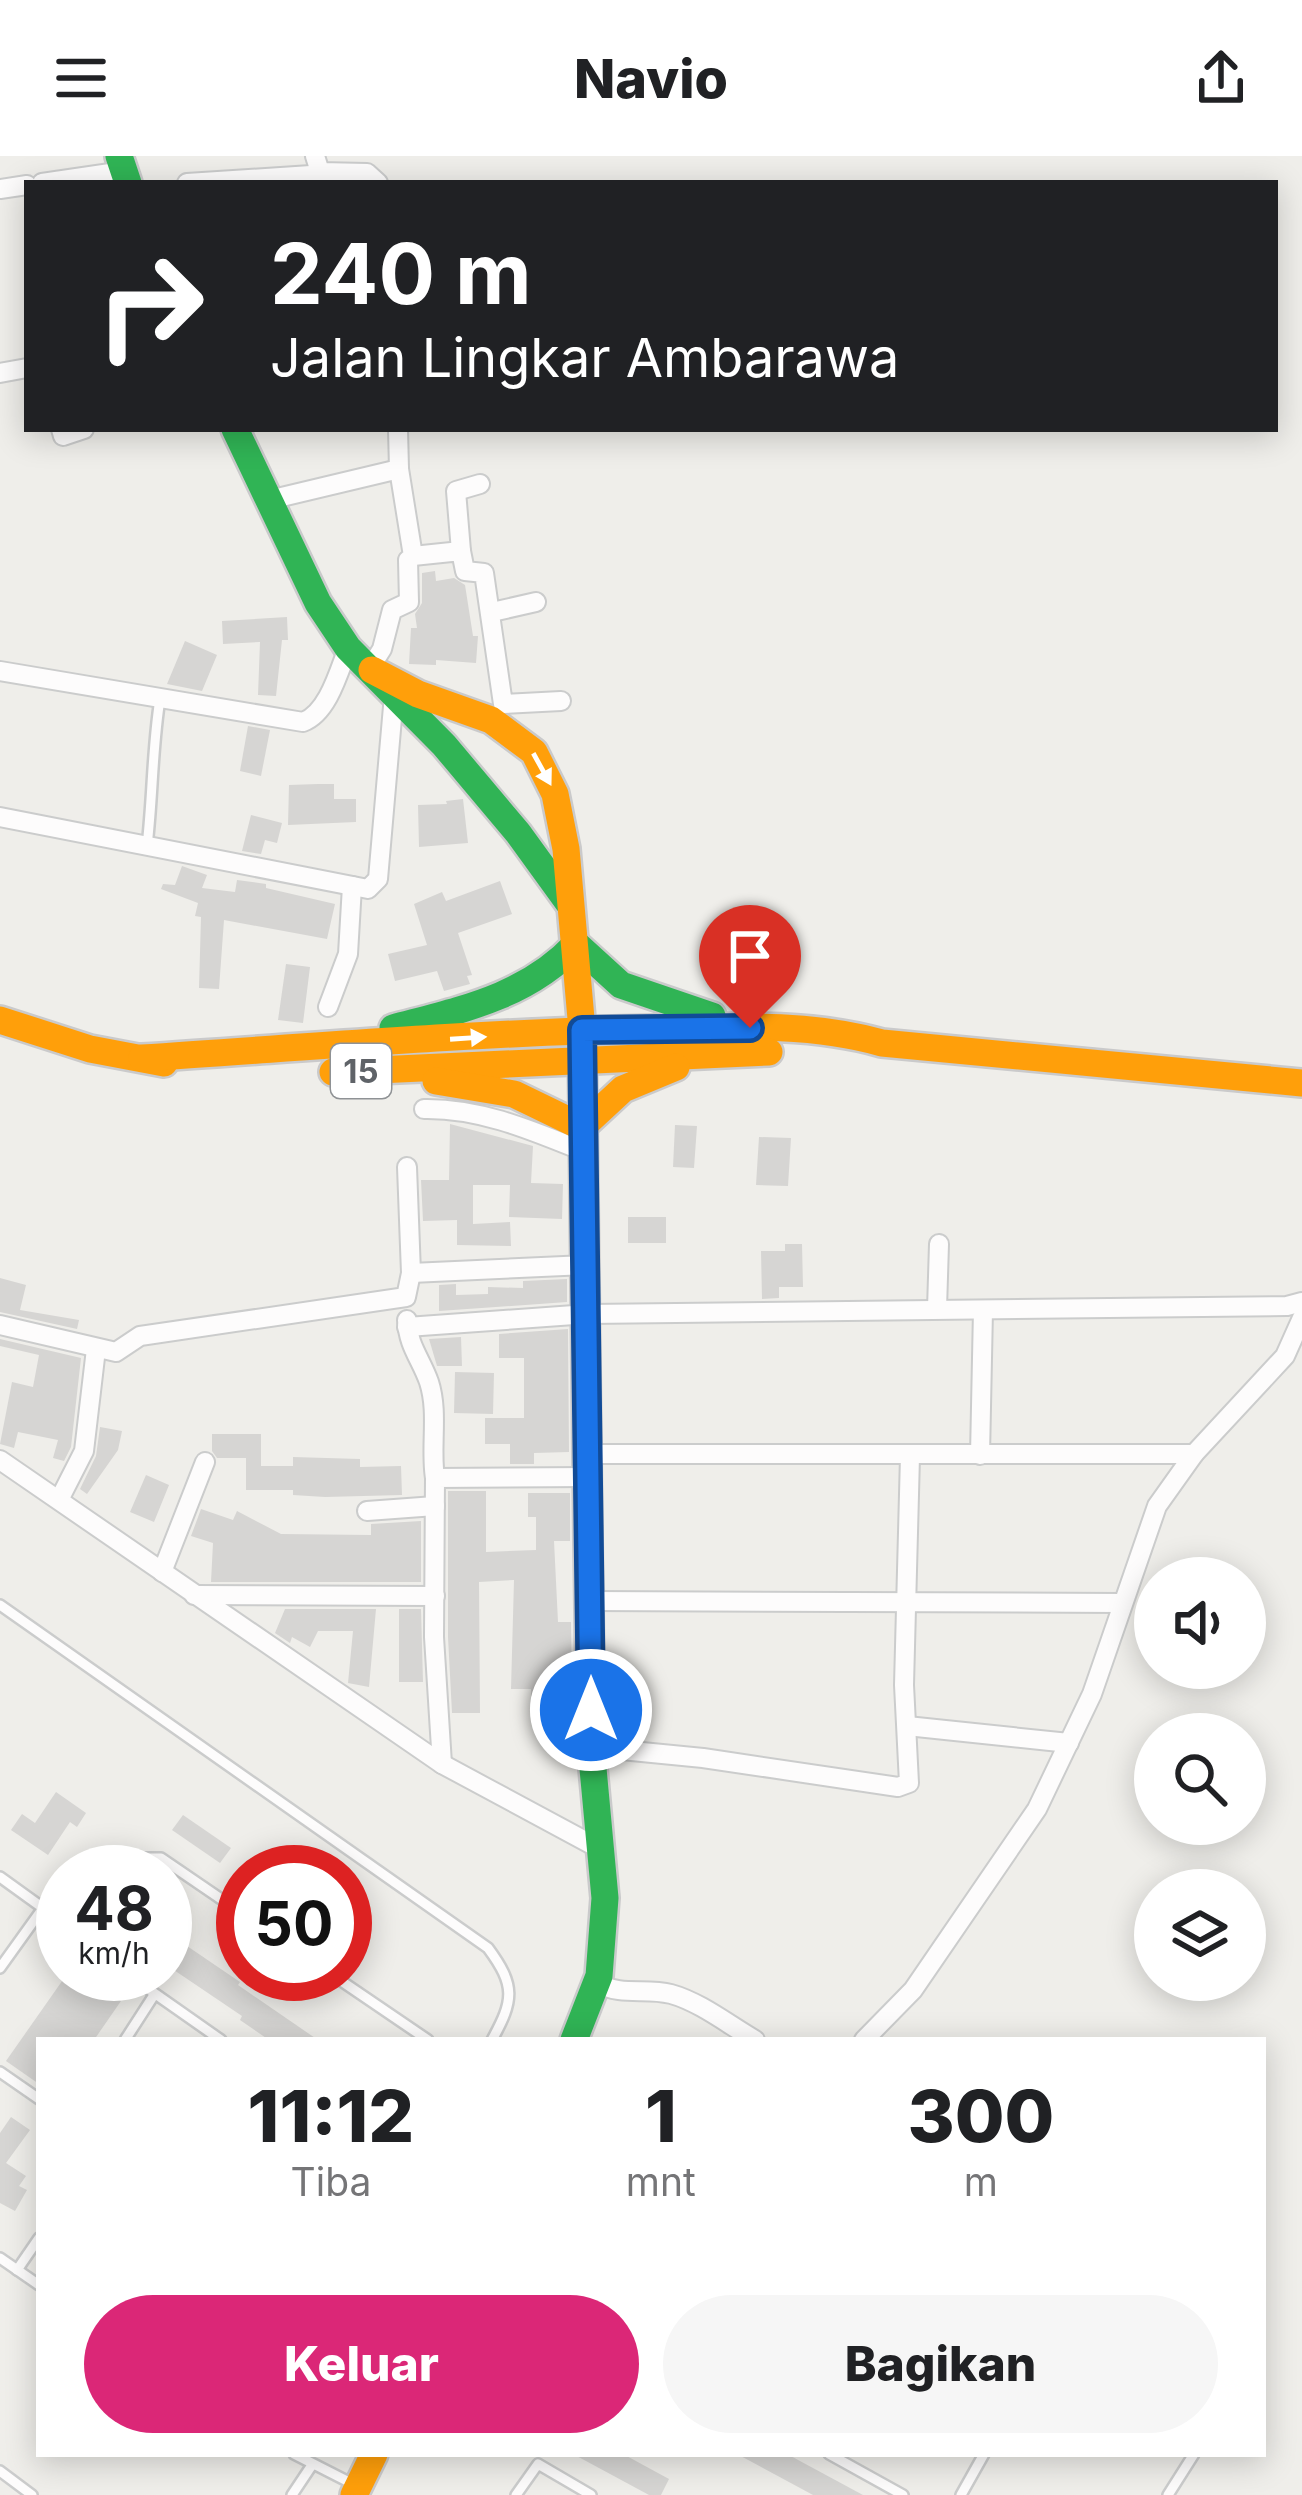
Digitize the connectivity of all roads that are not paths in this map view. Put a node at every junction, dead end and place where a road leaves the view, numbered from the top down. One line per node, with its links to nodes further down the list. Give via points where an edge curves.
1 (320, 165): 4 (street); 5 (street)
2 (124, 170): 3 (street)
3 (61, 180)
4 (209, 180)
5 (375, 180)
6 (236, 432): 10 (main road)
7 (398, 432): 8 (street)
8 (399, 469): 10 (street); 12 (street)
9 (480, 484): 11 (street, via 456,491)
10 (269, 500): 15 (main road)
11 (461, 551): 12 (street); 14 (street, via 465,571 484,573)
12 (413, 556): 16 (street, via 409,602 392,610)
13 (536, 602): 14 (street)
14 (492, 612): 20 (street, via 503,704)
15 (348, 648): 16 (main road); 19 (street, via 308,722)
16 (371, 669): 18 (main road); 24 (main road, one-way to 24, via 491,720 533,752 555,794)
17 (0, 671): 19 (street)
18 (394, 694): 23 (street, via 378,879 368,889); 24 (main road, via 518,832)
19 (160, 699): 22 (lane)
20 (561, 701)
21 (0, 818): 22 (street)
22 (147, 846): 23 (street)
23 (352, 886): 26 (street, via 348,954)
24 (570, 905): 25 (main road)
25 (576, 944): 28 (main road); 29 (main road, via 620,987); 31 (main road, via 544,977 507,994)
26 (328, 1007)
27 (0, 1020): 31 (main road, 15, via 142,1058 196,1052)
28 (582, 1030): 29 (main road, 15); 30 (main road); 31 (main road, 15, one-way to 28)
29 (752, 1040): 30 (main road, 15); 32 (main road, 15, via 844,1032 882,1043); 34 (main road, via 629,1082 601,1102)
30 (581, 1058): 31 (main road, 15); 34 (main road)
31 (314, 1061): 34 (main road, via 514,1094)
32 (1302, 1083)
33 (424, 1109): 34 (street, via 458,1108)
34 (582, 1139): 37 (main road)
35 (407, 1167): 38 (street)
36 (939, 1244): 41 (street)
37 (586, 1265): 38 (street); 43 (main road)
38 (411, 1273): 39 (street)
39 (406, 1297): 46 (street); 47 (street, via 140,1336 122,1351)
40 (1302, 1302): 42 (street)
41 (937, 1309): 42 (street); 43 (street)
42 (982, 1310): 49 (street)
43 (588, 1314): 46 (street); 53 (main road)
44 (1302, 1318): 48 (street, via 1285,1356)
45 (0, 1324): 47 (street)
46 (407, 1327): 54 (street, via 428,1380)
47 (96, 1349): 55 (street, via 84,1451)
48 (1194, 1454): 49 (street); 63 (street, via 1157,1506)
49 (980, 1455): 50 (street)
50 (910, 1456): 53 (street); 62 (street)
51 (0, 1460): 55 (street)
52 (205, 1462): 58 (street)
53 (589, 1466): 54 (street); 61 (main road)
54 (435, 1478): 56 (street)
55 (60, 1498): 58 (street)
56 (435, 1506): 57 (street); 60 (street)
57 (367, 1511)
58 (163, 1572): 59 (street)
59 (194, 1595): 60 (street); 68 (street)
60 (435, 1596): 68 (street)
61 (590, 1601): 62 (street); 67 (main road)
62 (905, 1603): 63 (street); 65 (street)
63 (1122, 1603): 66 (street)
64 (0, 1605): 81 (lane, via 488,1948 505,1971 511,2006)
65 (907, 1726): 66 (street); 67 (street, via 911,1778 898,1787)
66 (1069, 1743): 84 (street, via 1037,1809 914,1990)
67 (591, 1747): 69 (main road)
68 (442, 1764): 69 (street)
69 (600, 1849): 74 (main road)
70 (0, 1877): 71 (lane)
71 (36, 1902)
72 (36, 1919): 73 (lane)
73 (0, 1968)
74 (597, 1983): 82 (main road); 83 (street, via 623,1994 679,1996)
75 (150, 2001): 78 (lane)
76 (163, 2001): 79 (lane)
77 (371, 2001): 80 (lane)
78 (127, 2037)
79 (217, 2037)
80 (424, 2037)
81 (494, 2037)
82 (575, 2037)
83 (750, 2037)
84 (866, 2037)
85 (0, 2072): 86 (lane)
86 (36, 2097)
87 (36, 2242): 89 (lane)
88 (0, 2258): 89 (lane)
89 (16, 2270): 90 (lane)
90 (36, 2282)
91 (299, 2457): 97 (lane)
92 (373, 2457): 100 (main road)
93 (834, 2457): 99 (lane)
94 (982, 2457): 107 (lane)
95 (1193, 2457): 108 (lane)
96 (540, 2459): 103 (lane); 104 (lane)
97 (311, 2465): 100 (lane); 102 (lane)
98 (0, 2470): 101 (lane)
99 (874, 2479): 105 (lane); 106 (lane)
100 (356, 2491)
101 (32, 2495)
102 (292, 2495)
103 (516, 2495)
104 (591, 2495)
105 (866, 2495)
106 (903, 2495)
107 (961, 2495)
108 (1168, 2495)

